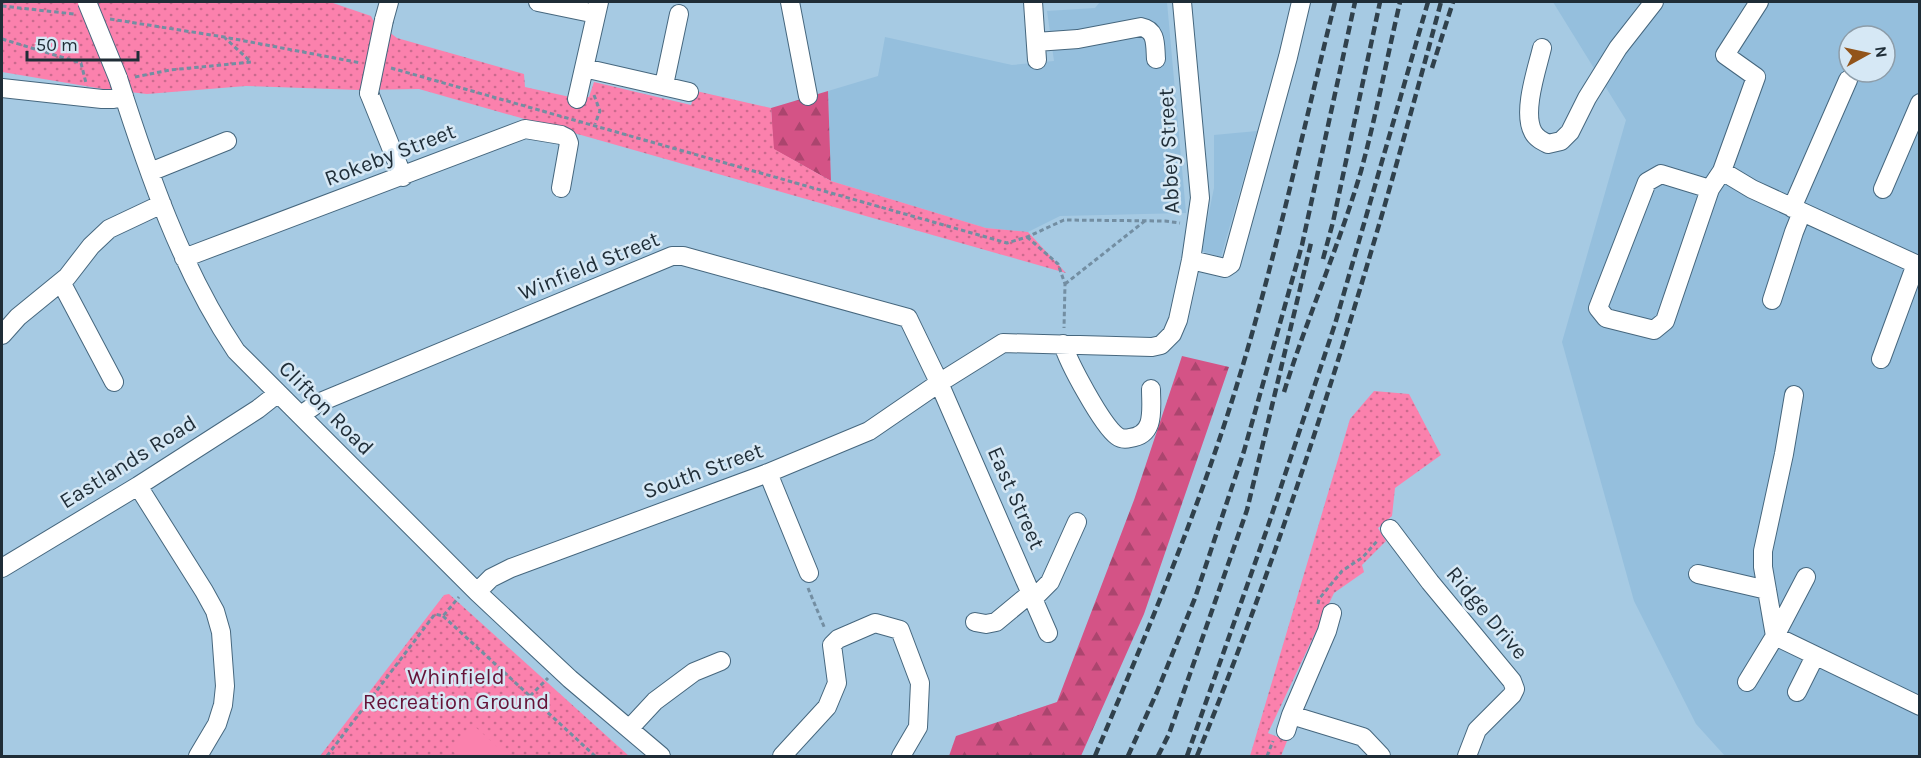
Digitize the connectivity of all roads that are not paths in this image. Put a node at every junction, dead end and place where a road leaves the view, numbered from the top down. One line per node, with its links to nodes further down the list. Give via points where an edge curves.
1 (389, 2): 28 (street, bridge, via 369,93)
2 (538, 2): 10 (street)
3 (790, 2): 22 (street)
4 (1033, 2): 12 (street)
5 (1182, 2): 35 (street, Abbey Street, via 1200,198)
6 (1301, 2): 35 (street, via 1231,264 1225,268)
7 (1654, 2): 13 (street, via 1617,48 1570,132 1561,141 1548,144 1533,132 1529,114)
8 (1759, 2): 26 (street, via 1725,55 1756,76)
9 (82, 8): 19 (street, Clifton Road, bridge)
10 (597, 8): 16 (street)
11 (679, 15): 18 (street)
12 (1036, 42): 14 (street, via 1149,28); 15 (street)
13 (1542, 48)
14 (1156, 59)
15 (1037, 60)
16 (584, 68): 18 (street); 23 (street)
17 (1846, 84): 33 (street)
18 (664, 85): 21 (street)
19 (121, 87): 20 (street, via 114,99); 27 (street, Clifton Road)
20 (2, 88)
21 (689, 92)
22 (808, 96)
23 (577, 99)
24 (1920, 103): 31 (street)
25 (227, 141): 27 (street)
26 (1722, 171): 30 (street); 33 (street)
27 (150, 172): 32 (street, Clifton Road)
28 (403, 177): 29 (street, Rokeby Street, via 525,129 567,138); 34 (street, Rokeby Street)
29 (561, 188)
30 (1710, 189): 30 (street, via 1665,321 1654,330 1606,318 1598,308 1647,182 1660,174)
31 (1883, 189)
32 (162, 204): 34 (street, Clifton Road); 37 (street, via 109,229)
33 (1797, 210): 36 (street); 38 (street)
34 (184, 258): 45 (street, Clifton Road, via 230,343)
35 (1191, 260): 40 (street, Abbey Street, via 1178,320 1161,345)
36 (1918, 265): 41 (street)
37 (60, 282): 39 (street); 42 (street)
38 (1772, 300)
39 (2, 335)
40 (1063, 344): 43 (street, Abbey Street, via 1003,343); 44 (street, via 1067,358 1117,436 1138,437 1146,431 1152,418)
41 (1881, 359)
42 (114, 382)
43 (939, 383): 47 (street, Winfield Street, via 908,318 672,256 318,403); 48 (street, South Street, via 869,431); 58 (street, East Street)
44 (1150, 389)
45 (278, 394): 47 (street, Clifton Road); 49 (street, Eastlands Road)
46 (1794, 395): 57 (street, via 1763,550)
47 (301, 415): 56 (street, Clifton Road)
48 (768, 473): 53 (street); 56 (street, South Street, via 511,568)
49 (138, 486): 52 (street, Eastlands Road); 70 (street, via 204,591 221,632 223,705)
50 (1077, 522): 58 (street, via 1050,582)
51 (1390, 529): 74 (street, Ridge Drive, via 1515,689 1477,730)
52 (2, 568)
53 (808, 573)
54 (1698, 574): 57 (street)
55 (1806, 577): 62 (street)
56 (473, 588): 68 (street, Clifton Road)
57 (1767, 590): 62 (street)
58 (1032, 596): 60 (street, via 996,622); 61 (street, East Street)
59 (1332, 613): 73 (street, via 1288,723 1363,737)
60 (975, 622)
61 (1048, 633)
62 (1775, 636): 63 (street); 65 (street)
63 (1815, 656): 66 (street); 67 (street)
64 (722, 661): 68 (street, via 694,672 655,701)
65 (1747, 682)
66 (1797, 692)
67 (1920, 706)
68 (629, 729): 71 (street, Clifton Road)
69 (787, 755): 72 (street, via 827,707 837,683 832,645 875,623 900,630 920,683 918,727)
70 (198, 756)
71 (661, 756)
72 (901, 756)
73 (1382, 756)
74 (1467, 756)

